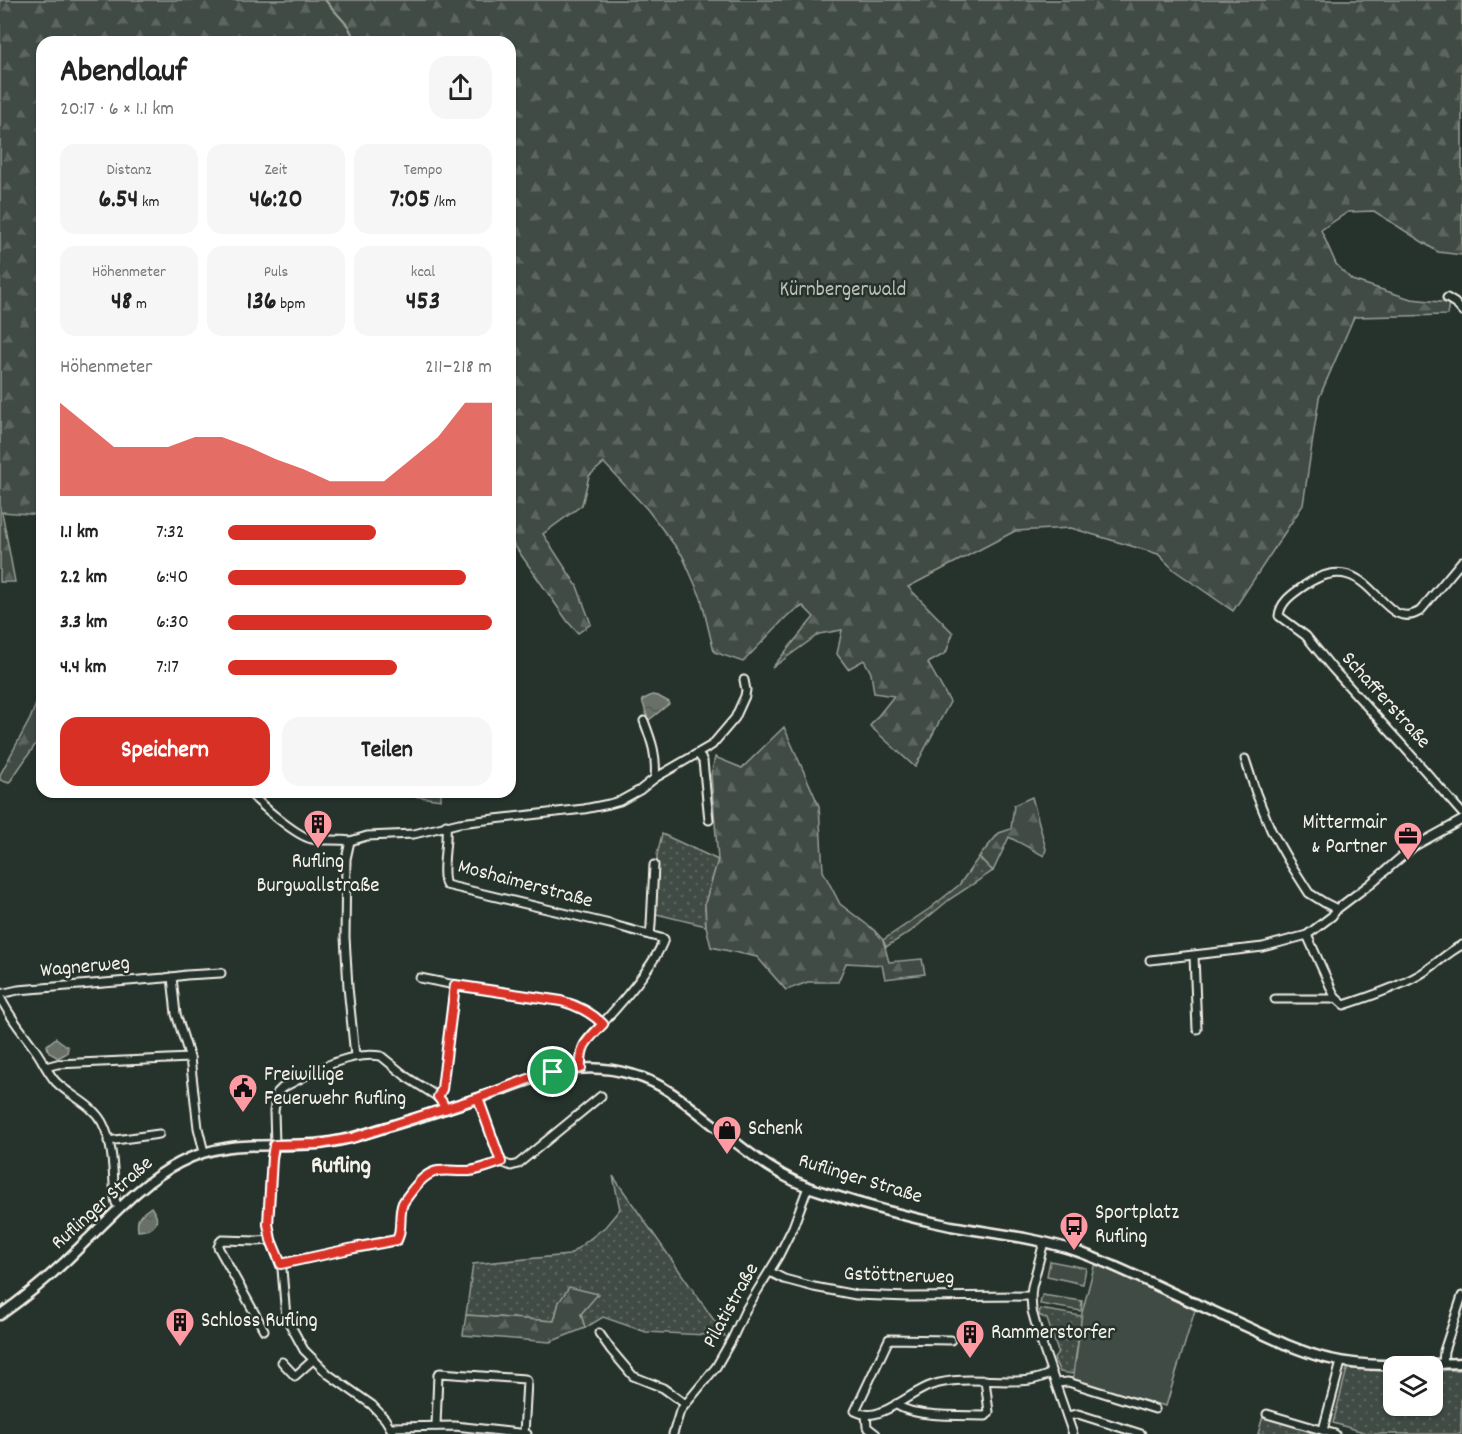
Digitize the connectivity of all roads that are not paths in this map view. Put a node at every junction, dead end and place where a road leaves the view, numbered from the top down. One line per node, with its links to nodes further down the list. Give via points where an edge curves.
1 (1447, 298): 2 (street)
2 (1462, 311)
3 (1462, 561): 10 (street, Schafferstraße, via 1420,611 1412,615 1399,615 1365,584 1336,572 1299,589 1280,606 1279,616 1306,636)
4 (744, 680): 6 (street, via 745,696 735,718 719,738)
5 (644, 722): 8 (street, via 655,750)
6 (698, 754): 8 (street); 11 (street, via 703,761)
7 (1245, 759): 16 (street, via 1270,830 1288,860 1309,893)
8 (655, 778): 13 (street, via 609,804)
9 (256, 798): 14 (street, via 304,837)
10 (1462, 813)
11 (709, 820)
12 (1462, 820): 16 (street, via 1413,847)
13 (446, 825): 14 (street, via 414,834 367,836); 17 (street, Moshaimerstraße, via 446,885)
14 (350, 842): 31 (street, via 346,860 345,937)
15 (654, 865): 17 (street)
16 (1337, 909): 18 (street)
17 (650, 934): 29 (street, via 664,939 661,947)
18 (1307, 935): 20 (street, via 1276,945); 27 (street)
19 (1462, 945): 27 (street, via 1408,981 1344,1005)
20 (1194, 956): 21 (street); 30 (street)
21 (1150, 960)
22 (221, 973): 23 (street, Wagnerweg)
23 (172, 977): 26 (street, Wagnerweg, via 18,990); 32 (street, via 176,1014)
24 (420, 978): 25 (street)
25 (455, 985): 29 (street, via 567,1002); 36 (street)
26 (0, 996): 33 (street)
27 (1335, 997): 28 (street)
28 (1275, 999)
29 (603, 1024): 34 (street, via 585,1044)
30 (1197, 1029)
31 (355, 1056): 36 (street, via 381,1056); 41 (street, via 279,1090 274,1111)
32 (190, 1058): 33 (street); 42 (street)
33 (46, 1067): 40 (street, via 58,1083 99,1116)
34 (581, 1068): 37 (street, Ruflinger Straße, via 548,1073); 44 (street, Ruflinger Straße, via 622,1072 655,1083 770,1168)
35 (601, 1096): 43 (street, via 518,1164)
36 (438, 1097): 38 (street)
37 (478, 1098): 38 (street, Ruflinger Straße); 43 (street)
38 (445, 1109): 41 (street, Ruflinger Straße, via 340,1141)
39 (159, 1134): 40 (street)
40 (108, 1141): 45 (street, via 115,1199)
41 (274, 1145): 42 (street, Ruflinger Straße, via 239,1145); 46 (street, via 268,1215)
42 (204, 1152): 45 (street, Ruflinger Straße, via 156,1176)
43 (501, 1162): 48 (street, via 474,1170 429,1173 404,1202 397,1240)
44 (808, 1187): 47 (street, Ruflinger Straße, via 931,1221); 49 (street, Pilatistraße, via 794,1227)
45 (120, 1207): 52 (street, Ruflinger Straße, via 42,1283)
46 (271, 1240): 48 (street); 53 (street, via 222,1240 218,1247)
47 (1044, 1242): 50 (street); 58 (street, Ruflinger Straße, via 1101,1261 1303,1351)
48 (281, 1264): 56 (street, via 286,1317 299,1344)
49 (770, 1272): 50 (street, Gstöttnerweg, via 784,1279 856,1295); 65 (street, Pilatistraße, via 716,1367)
50 (1031, 1296): 62 (street)
51 (1462, 1296): 60 (street)
52 (0, 1315)
53 (264, 1329)
54 (599, 1333): 65 (street, via 633,1376 663,1388)
55 (951, 1340): 69 (street, via 889,1339 855,1411)
56 (313, 1360): 57 (street, via 295,1376); 72 (street, via 372,1405)
57 (282, 1362)
58 (1341, 1362): 61 (street, Ruflinger Straße); 73 (street)
59 (1462, 1363): 60 (street, Ruflinger Straße)
60 (1443, 1364)
61 (1383, 1365)
62 (1052, 1373): 63 (street, via 1028,1380); 64 (street)
63 (986, 1380): 66 (street, via 931,1385); 66 (street, via 986,1416 925,1413)
64 (1056, 1383): 67 (street, via 1068,1382); 70 (street)
65 (685, 1404): 75 (street, Pilatistraße)
66 (896, 1404): 69 (street)
67 (1155, 1409)
68 (1267, 1414): 73 (street)
69 (866, 1415): 76 (street, via 867,1427)
70 (1067, 1416): 77 (street); 78 (street, via 1078,1414)
71 (436, 1426): 72 (street); 74 (street); 74 (street, via 438,1374 525,1378)
72 (392, 1430)
73 (1323, 1430): 79 (street)
74 (525, 1434)
75 (673, 1434)
76 (876, 1434)
77 (1073, 1434)
78 (1142, 1434)
79 (1335, 1434)

